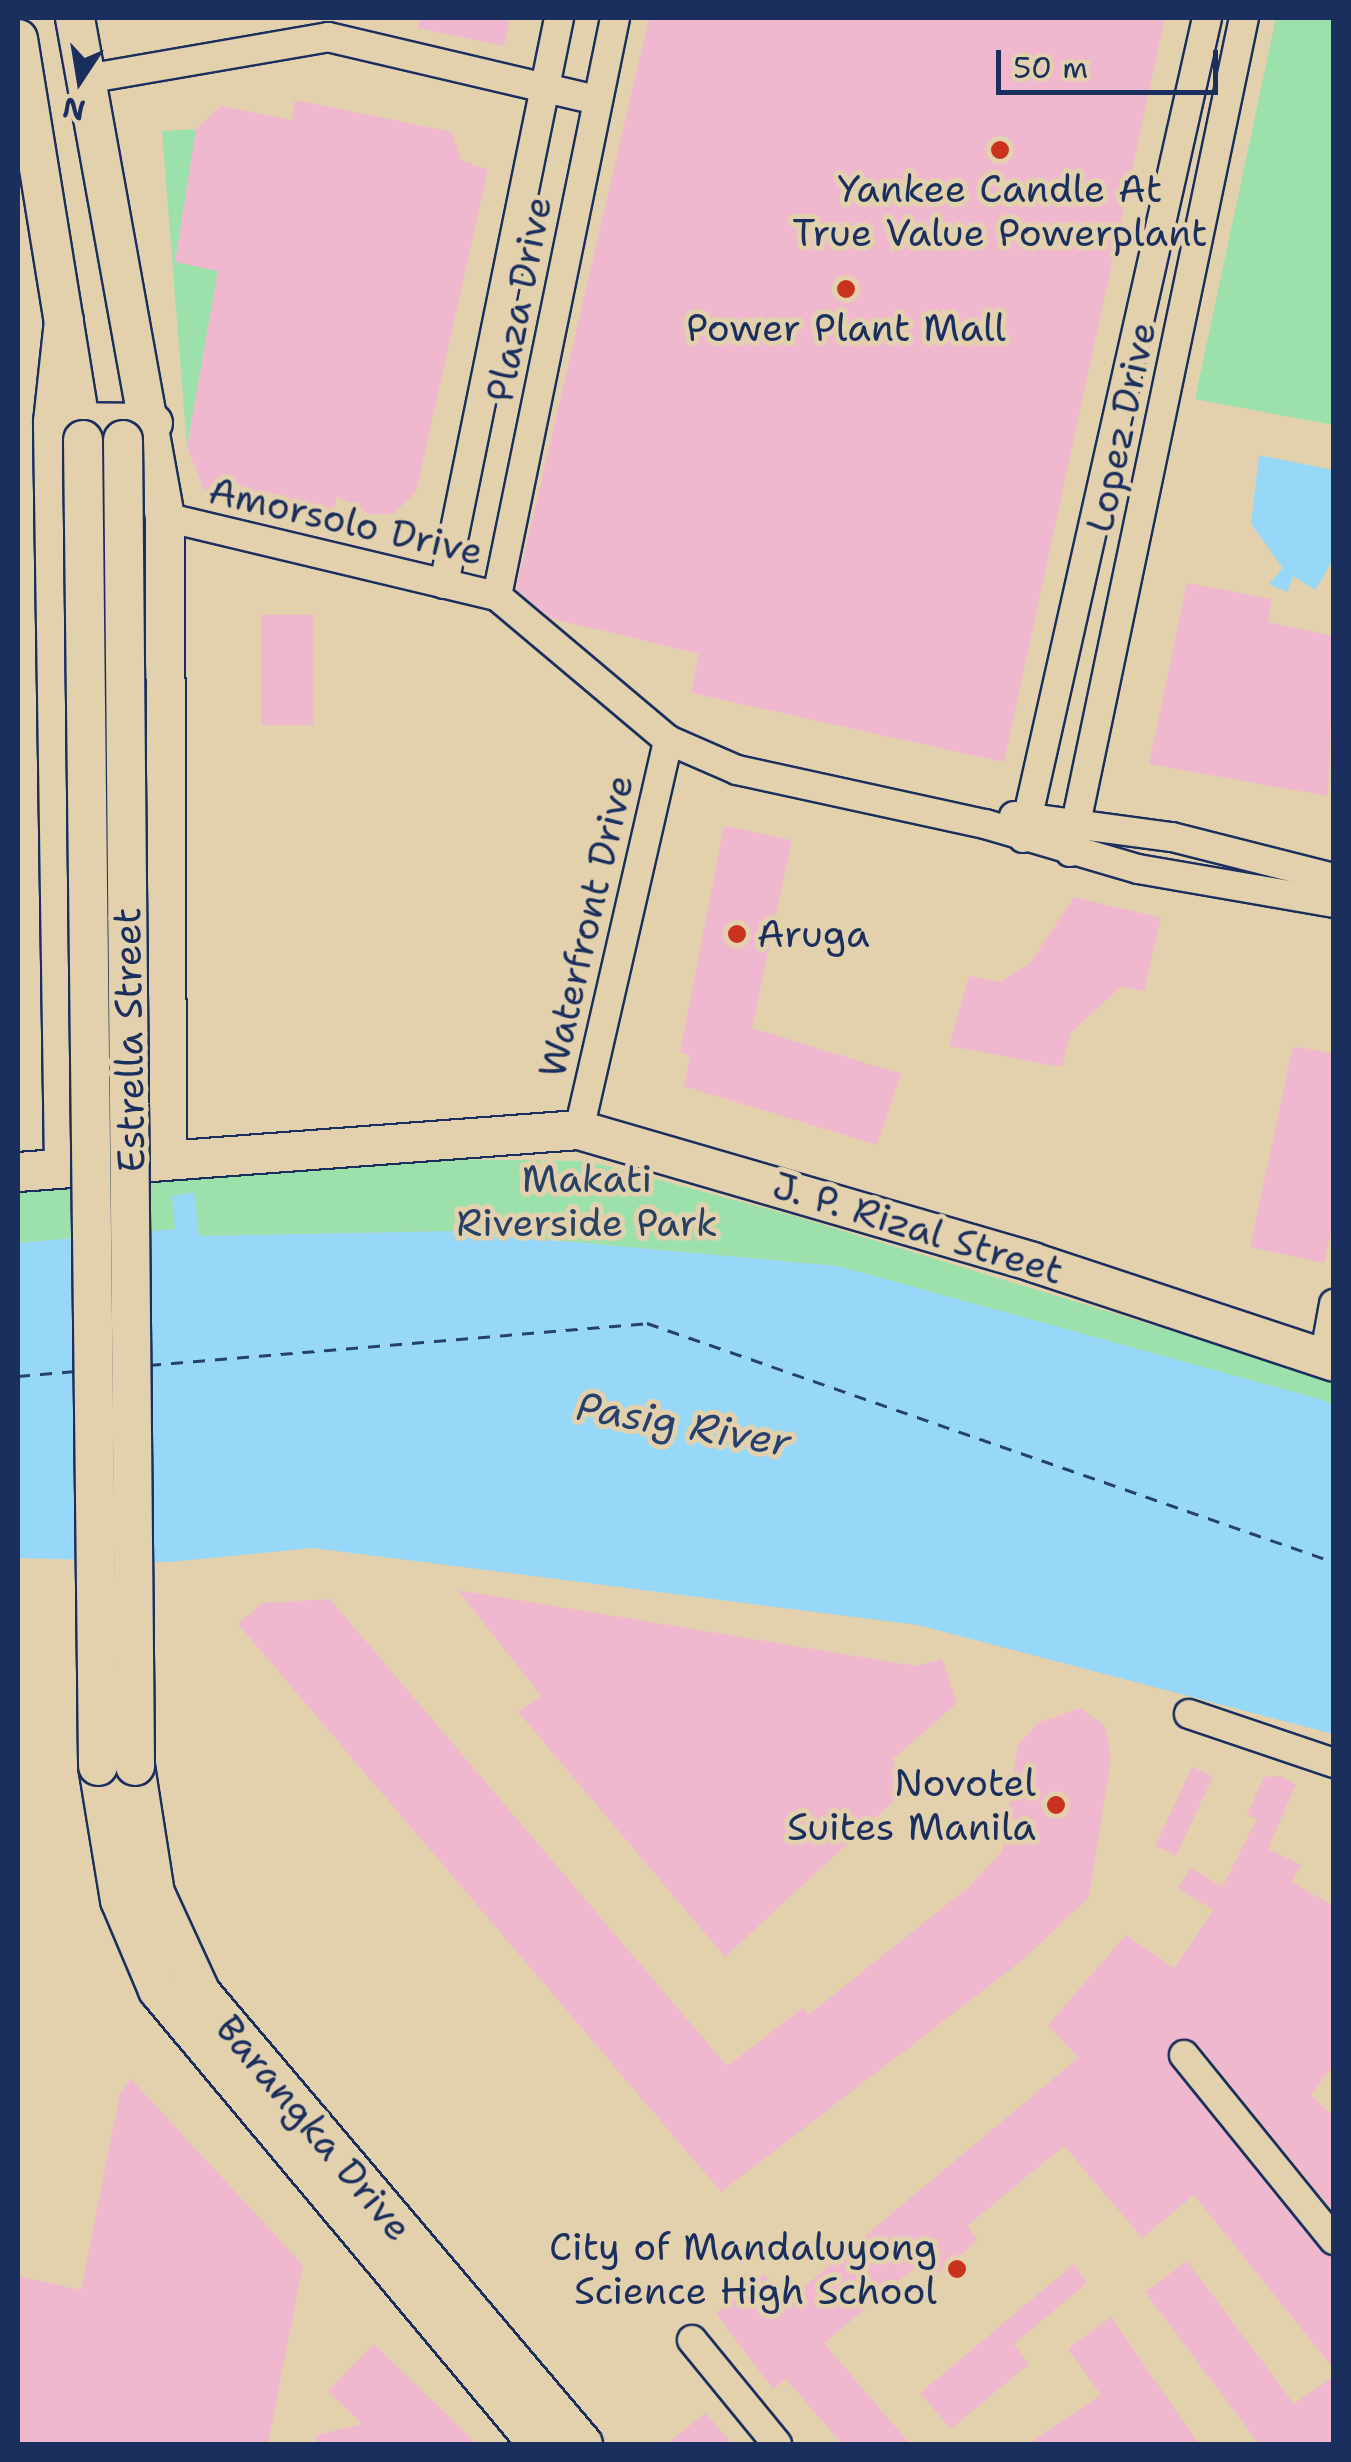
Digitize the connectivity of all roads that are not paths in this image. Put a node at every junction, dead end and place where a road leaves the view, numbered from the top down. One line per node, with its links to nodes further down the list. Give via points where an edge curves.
1 (75, 18): 7 (main road, Estrella Street)
2 (560, 18): 8 (street, Plaza Drive)
3 (614, 18): 9 (street, Plaza Drive)
4 (1207, 18): 17 (street, Lopez Drive)
5 (1244, 18): 16 (street, Lopez Drive)
6 (18, 39): 10 (main road, Estrella Street, via 64,321)
7 (86, 80): 8 (street, via 328,37); 11 (main road, Estrella Street, via 125,314)
8 (544, 88): 9 (street); 13 (street, Plaza Drive)
9 (597, 100): 14 (street, Plaza Drive)
10 (72, 428): 11 (main road); 22 (main road, Estrella Street); 31 (main road, Estrella Street, bridge)
11 (133, 428): 12 (main road, Estrella Street); 32 (main road, Estrella Street, bridge)
12 (165, 517): 13 (street, Amorsolo Drive); 21 (main road, Estrella Street)
13 (444, 584): 14 (street, Amorsolo Drive)
14 (498, 596): 15 (street, Amorsolo Drive)
15 (668, 740): 17 (street, Amorsolo Drive, via 737,770 986,824); 23 (street, Waterfront Drive)
16 (1078, 819): 17 (street, Amorsolo Drive); 18 (street, Lopez Drive); 19 (street, Amorsolo Drive)
17 (1027, 825): 18 (street)
18 (1070, 852): 20 (street)
19 (1334, 878)
20 (1334, 903)
21 (164, 914): 22 (main road, via 134,950 110,954); 24 (main road, Estrella Street)
22 (64, 938): 25 (main road, Estrella Street)
23 (580, 1130): 24 (main road, J. P. Rizal Street); 28 (main road, J. P. Rizal Street)
24 (168, 1158): 25 (main road, J. P. Rizal Street)
25 (64, 1168): 26 (main road, J. P. Rizal Street)
26 (18, 1172)
27 (1334, 1304): 28 (street)
28 (1328, 1360)
29 (1190, 1714): 30 (street)
30 (1330, 1759)
31 (98, 1766): 36 (main road, Barangka Drive, via 117,1887 158,1990)
32 (135, 1766): 37 (main road, Barangka Drive, via 156,1893 201,1994)
33 (1184, 2055): 34 (street)
34 (1334, 2240)
35 (692, 2340): 38 (street)
36 (538, 2444)
37 (583, 2444)
38 (778, 2444)

